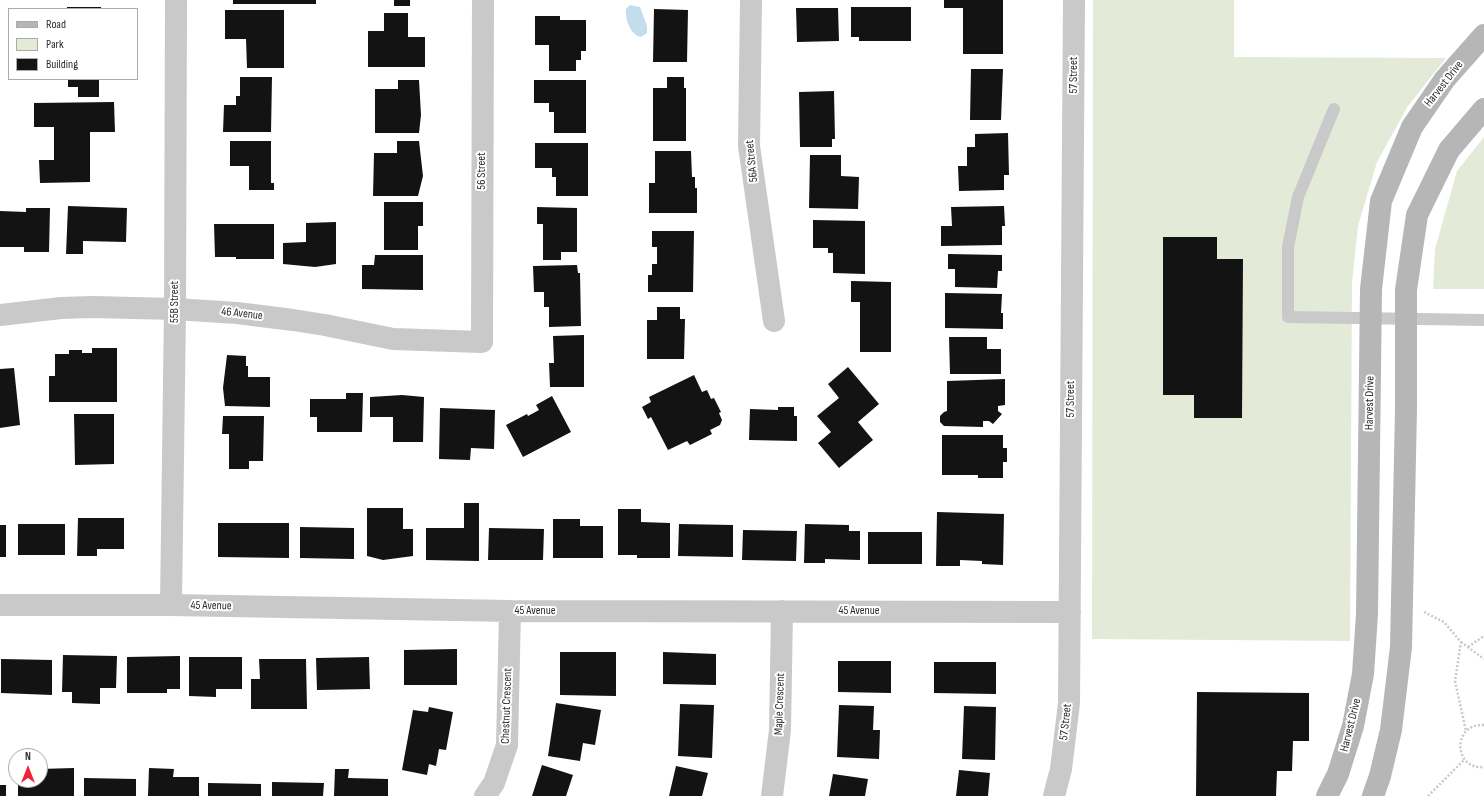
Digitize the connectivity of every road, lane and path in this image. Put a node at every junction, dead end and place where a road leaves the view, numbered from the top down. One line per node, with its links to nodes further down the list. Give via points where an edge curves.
1 (176, 0): 8 (street, 55B Street)
2 (483, 0): 14 (street, 56 Street)
3 (751, 0): 13 (street, 56A Street, via 749,146)
4 (1074, 0): 20 (street, 57 Street)
5 (1484, 36): 10 (street, Harvest Drive, via 1445,79 1412,126 1381,201 1371,289)
6 (1484, 108): 11 (street, via 1449,150 1417,215 1406,290)
7 (1334, 109): 10 (lane, via 1298,197 1288,247 1288,317)
8 (175, 309): 9 (street, 46 Avenue, via 84,307); 14 (street, 46 Avenue, via 293,320 393,339); 17 (street, 55B Street)
9 (0, 315)
10 (1371, 318): 11 (lane); 29 (street, Harvest Drive, via 1367,614 1363,674 1353,726)
11 (1406, 320): 12 (lane); 15 (street)
12 (1484, 320)
13 (774, 321)
14 (482, 342)
15 (1402, 602): 22 (path, via 1444,622); 33 (street, via 1401,647 1391,730)
16 (0, 605): 17 (street, 45 Avenue)
17 (171, 605): 18 (street, 45 Avenue)
18 (510, 611): 19 (street, 45 Avenue); 30 (street, Chestnut Crescent, via 507,745 494,782)
19 (782, 611): 20 (street, 45 Avenue); 31 (street, Maple Crescent, via 780,730)
20 (1070, 612): 32 (street, 57 Street, via 1069,703 1061,770)
21 (1484, 636): 23 (path)
22 (1461, 642): 23 (path); 26 (path, via 1455,681)
23 (1468, 647): 24 (path)
24 (1484, 660)
25 (1484, 725): 26 (path, via 1472,726)
26 (1466, 731): 27 (path, via 1460,742)
27 (1464, 760): 28 (path, via 1475,767); 34 (path)
28 (1484, 767)
29 (1333, 794)
30 (485, 796)
31 (772, 796)
32 (1054, 796)
33 (1373, 796)
34 (1428, 796)

